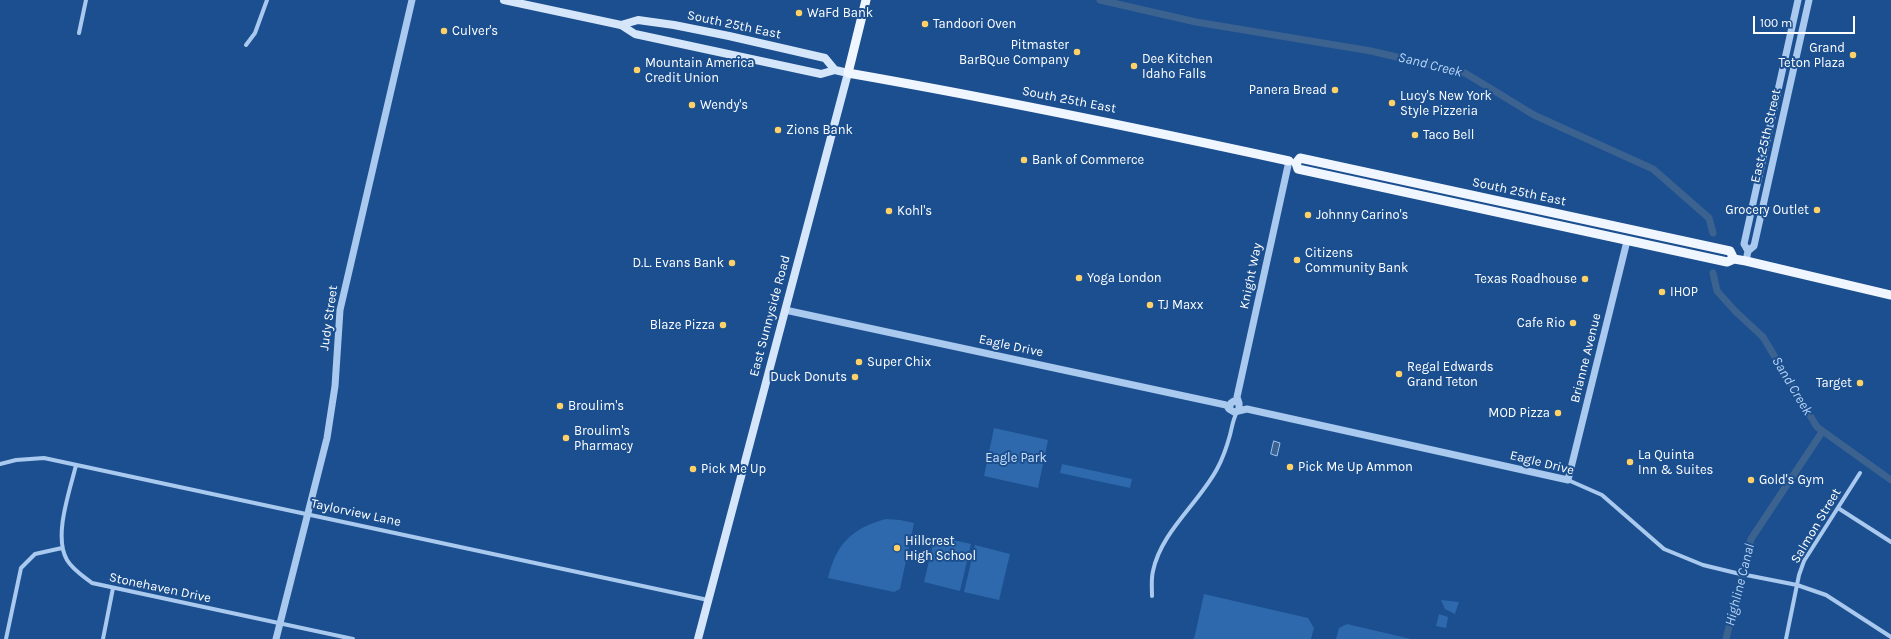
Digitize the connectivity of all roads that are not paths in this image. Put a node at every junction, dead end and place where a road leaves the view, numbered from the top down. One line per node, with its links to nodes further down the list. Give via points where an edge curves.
1 (86, 0): 9 (street)
2 (267, 0): 10 (street, via 255,33)
3 (412, 0): 30 (street, Judy Street, via 340,310 331,416)
4 (504, 0): 8 (main road, South 25th East)
5 (866, 0): 12 (main road, East Sunnyside Road)
6 (1798, 0): 19 (street, East 25th Street, via 1744,244)
7 (1809, 0): 19 (street, East 25th Street, via 1754,246)
8 (621, 25): 11 (main road, South 25th East, via 635,34 821,74); 11 (main road, South 25th East, via 638,20 729,36 825,58)
9 (79, 33)
10 (246, 45)
11 (835, 70): 12 (main road, South 25th East)
12 (848, 73): 13 (main road, South 25th East, via 1160,132); 23 (main road, East Sunnyside Road)
13 (1293, 162): 14 (main road, South 25th East, via 1300,158); 15 (main road, South 25th East, via 1298,169); 24 (street, Knight Way)
14 (1456, 192): 15 (main road); 16 (main road, South 25th East)
15 (1454, 202): 17 (main road, South 25th East)
16 (1601, 222): 17 (main road, via 1598,228 1584,226); 20 (main road, South 25th East, via 1730,251)
17 (1573, 229): 18 (main road, South 25th East)
18 (1627, 241): 20 (main road, South 25th East, via 1727,262); 28 (street, Brianne Avenue)
19 (1748, 251): 21 (street, East 25th Street)
20 (1734, 259): 21 (main road, South 25th East)
21 (1746, 261): 22 (main road, South 25th East)
22 (1891, 295)
23 (785, 310): 24 (street, Eagle Drive); 36 (main road, East Sunnyside Road)
24 (1235, 407): 28 (street, Eagle Drive); 35 (street, Knight Way, via 1230,434 1218,468 1169,535 1158,556 1152,574)
25 (0, 464): 26 (street, Taylorview Lane, via 44,458)
26 (76, 465): 30 (street, Taylorview Lane); 32 (street, Stonehaven Drive, via 61,532)
27 (1860, 473): 29 (street, Salmon Street)
28 (1568, 480): 33 (street, Eagle Drive, via 1602,495 1664,549 1704,565)
29 (1838, 508): 31 (street); 33 (street, Salmon Street, via 1804,561)
30 (309, 513): 36 (street, Taylorview Lane); 37 (street, Judy Street)
31 (1891, 542)
32 (62, 548): 34 (street, Stonehaven Drive, via 75,570 92,583); 39 (street, via 35,554 21,568)
33 (1797, 585): 38 (street, Eagle Drive, via 1826,595); 44 (street, Salmon Street)
34 (113, 588): 37 (street, Stonehaven Drive); 40 (street)
35 (1152, 596)
36 (708, 600): 43 (main road, East Sunnyside Road)
37 (280, 624): 41 (street, Judy Street); 42 (street, Stonehaven Drive)
38 (1891, 637)
39 (6, 639)
40 (103, 639)
41 (276, 639)
42 (353, 639)
43 (698, 639)
44 (1786, 639)

